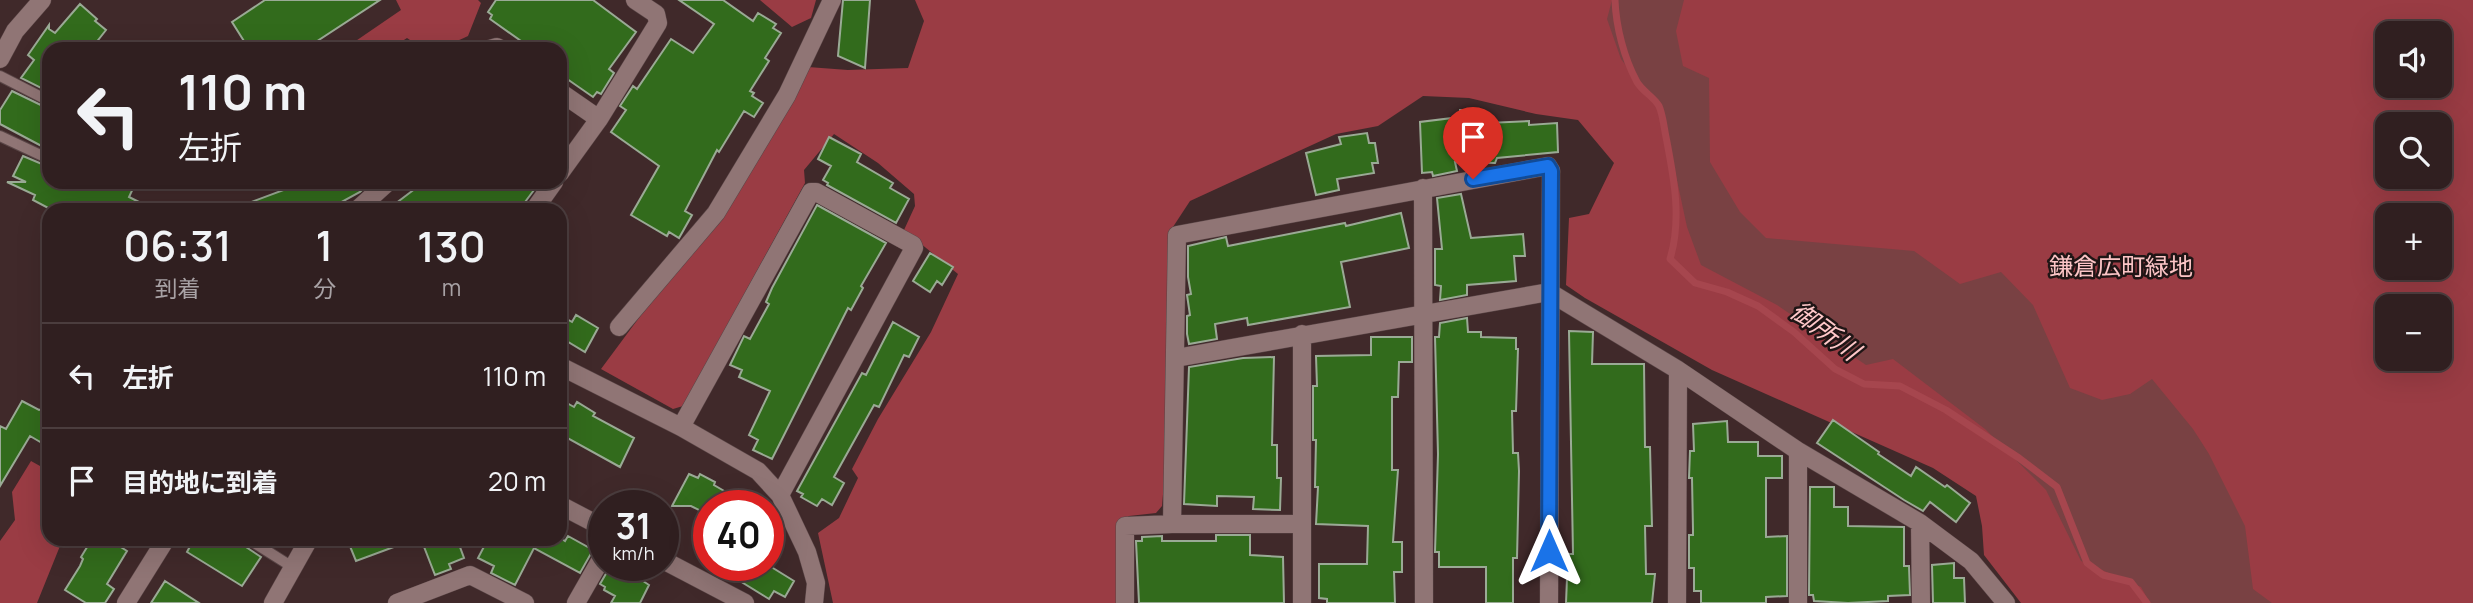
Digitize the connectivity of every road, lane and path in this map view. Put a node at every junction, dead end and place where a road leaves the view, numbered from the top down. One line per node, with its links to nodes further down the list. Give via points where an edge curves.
1 (42, 0): 4 (street, via 15,31)
2 (635, 0): 8 (street, via 656,14 658,23)
3 (832, 0): 17 (street, via 787,94 716,212)
4 (0, 59)
5 (0, 76): 6 (lane)
6 (42, 97)
7 (567, 97): 8 (street)
8 (598, 119): 11 (street)
9 (0, 136): 10 (lane)
10 (42, 156)
11 (567, 163)
12 (1423, 188): 15 (street, via 1548,166); 16 (street); 19 (street, via 1177,235)
13 (380, 189): 14 (street)
14 (365, 203)
15 (1549, 292): 16 (street); 21 (street); 48 (street)
16 (1424, 314): 18 (street); 47 (street)
17 (619, 327)
18 (1302, 334): 19 (street); 31 (street)
19 (1176, 358): 29 (street)
20 (567, 370): 22 (street)
21 (1678, 370): 23 (street); 49 (street)
22 (681, 427): 24 (street, via 758,471); 25 (street, via 811,192 913,245)
23 (1798, 451): 30 (street); 50 (street)
24 (775, 490)
25 (783, 490)
26 (784, 503): 44 (street, via 807,552 816,583)
27 (567, 509): 28 (street)
28 (588, 520)
29 (1172, 523): 31 (street); 45 (street, via 1125,526)
30 (1920, 523): 51 (street); 52 (street, via 1971,561)
31 (1302, 524): 46 (street)
32 (162, 546): 38 (street)
33 (259, 546): 35 (lane)
34 (305, 546): 35 (street)
35 (294, 568): 39 (street)
36 (679, 568): 43 (street)
37 (589, 581): 42 (street)
38 (126, 603)
39 (273, 603)
40 (397, 603): 41 (street, via 470,575)
41 (525, 603)
42 (576, 603)
43 (745, 603)
44 (814, 603)
45 (1125, 603)
46 (1302, 603)
47 (1424, 603)
48 (1549, 603)
49 (1678, 603)
50 (1798, 603)
51 (1921, 603)
52 (2006, 603)

